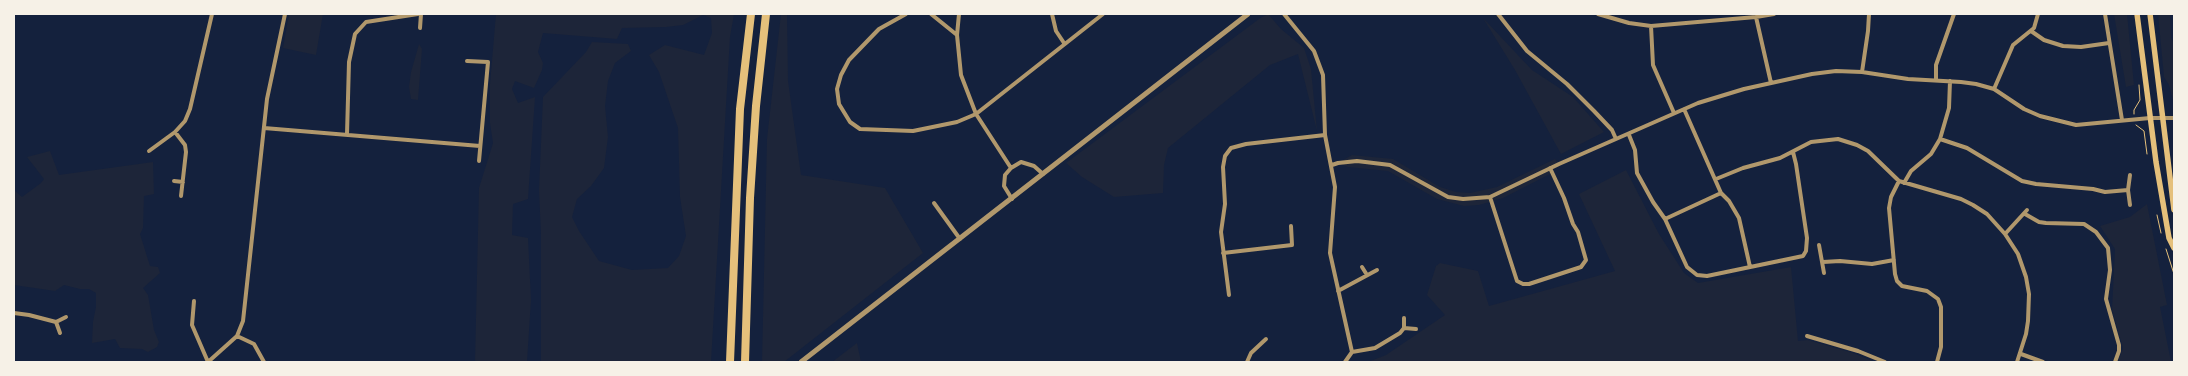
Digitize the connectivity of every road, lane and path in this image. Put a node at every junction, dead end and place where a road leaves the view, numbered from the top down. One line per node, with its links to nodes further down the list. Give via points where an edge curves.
1 (212, 14): 43 (street, via 190,110)
2 (285, 14): 42 (street)
3 (419, 14): 24 (street); 44 (street, via 366,22 355,34 349,62)
4 (751, 14): 102 (highway, via 740,109)
5 (766, 14): 103 (highway, via 750,198)
6 (906, 14): 37 (street, via 879,29 849,60 837,89 844,114 860,129 905,131 934,128)
7 (930, 14): 26 (street)
8 (959, 14): 26 (street)
9 (1052, 14): 28 (street, via 1056,31)
10 (1103, 14): 28 (street)
11 (1248, 14): 56 (street)
12 (1284, 14): 45 (street, via 1314,51 1323,75)
13 (1498, 14): 47 (street, via 1527,51 1574,91 1612,130)
14 (1598, 14): 23 (street)
15 (1774, 14): 22 (street)
16 (1869, 14): 30 (street)
17 (1954, 14): 31 (street, via 1936,65)
18 (2038, 14): 25 (street)
19 (2105, 14): 27 (street)
20 (2137, 14): 38 (main road)
21 (2150, 14): 40 (main road)
22 (1756, 17): 23 (street); 33 (street)
23 (1651, 26): 36 (street, via 1653,65)
24 (420, 28)
25 (2031, 31): 27 (street, via 2044,40 2063,46); 34 (street, via 2013,45)
26 (957, 35): 37 (street, via 961,75)
27 (2109, 43): 41 (street)
28 (1064, 44): 37 (street)
29 (467, 61): 49 (street, via 488,62)
30 (1862, 72): 31 (street); 33 (street, via 1836,71)
31 (1936, 80): 32 (street)
32 (1950, 81): 34 (street); 48 (street, via 1949,108)
33 (1771, 83): 35 (street)
34 (1994, 90): 41 (street, via 2024,109 2058,122 2076,125)
35 (1684, 109): 36 (street); 58 (street)
36 (1674, 113): 46 (street)
37 (976, 114): 54 (street)
38 (2150, 118): 40 (street); 41 (street); 76 (main road, via 2169,238)
39 (2174, 118): 40 (street)
40 (2163, 119): 70 (main road)
41 (2122, 120)
42 (264, 128): 44 (street); 95 (street, via 246,300)
43 (175, 132): 50 (street); 61 (street, via 185,145)
44 (347, 134): 49 (street)
45 (1325, 135): 53 (street); 77 (street, via 1246,144 1227,152 1223,163)
46 (1629, 135): 47 (street); 71 (street, via 1635,150 1637,173)
47 (1616, 139): 55 (street)
48 (1940, 139): 62 (street); 63 (street, via 1968,148 2022,181 2105,192)
49 (480, 146): 52 (street)
50 (149, 150)
51 (1792, 152): 58 (street); 60 (street, via 1818,140 1846,141 1868,151); 81 (street, via 1807,238 1806,251 1804,256)
52 (479, 161)
53 (1332, 165): 66 (street, via 1357,161 1390,165 1448,196 1463,199); 85 (street, via 1335,187 1330,253)
54 (1011, 168): 56 (street, via 1021,162 1034,166); 67 (street, via 1005,175 1004,186)
55 (1550, 168): 66 (street); 66 (street, via 1578,232 1586,260 1582,267 1530,284 1518,281)
56 (1043, 174): 67 (street)
57 (2130, 175): 63 (street)
58 (1716, 179): 64 (street)
59 (174, 181): 61 (street)
60 (1899, 181): 62 (street); 78 (street, via 1889,208)
61 (183, 182): 65 (street)
62 (1904, 183): 73 (street, via 1961,199 1987,214)
63 (2128, 190): 69 (street)
64 (1721, 193): 71 (street); 81 (street, via 1739,218)
65 (181, 196)
66 (1490, 197)
67 (1012, 199): 74 (street)
68 (934, 202): 74 (street)
69 (2130, 204)
70 (2174, 210)
71 (1665, 218): 81 (street, via 1687,267 1696,275 1708,276)
72 (1290, 226): 77 (street, via 1292,246)
73 (2006, 234): 99 (street, via 2023,266 2029,294 2028,321); 111 (street, via 2026,212 2046,223 2084,224 2096,232 2108,248 2110,270 2106,299 2119,344)
74 (960, 239): 104 (street)
75 (1820, 245): 79 (street)
76 (2174, 248)
77 (1223, 253): 86 (street)
78 (1894, 260): 79 (street, via 1872,264); 108 (street, via 1897,281 1902,286 1927,291 1938,299 1941,307)
79 (1823, 262): 83 (street)
80 (1362, 266): 84 (street)
81 (1750, 266)
82 (1377, 270): 84 (street)
83 (1824, 273)
84 (1367, 275): 85 (street)
85 (1338, 291): 98 (street)
86 (1229, 295)
87 (194, 301): 100 (street, via 192,325)
88 (14, 313): 91 (street)
89 (66, 317): 91 (street)
90 (1404, 318): 92 (street)
91 (56, 322): 94 (street)
92 (1404, 328): 93 (street); 98 (street, via 1375,348)
93 (1416, 329)
94 (60, 333)
95 (237, 336): 100 (street); 101 (street, via 254,344)
96 (1807, 336): 107 (street)
97 (1266, 339): 105 (street, via 1251,353)
98 (1352, 352): 106 (street)
99 (2021, 354): 109 (street); 110 (street)
100 (208, 362)
101 (264, 362)
102 (730, 362)
103 (745, 362)
104 (801, 362)
105 (1247, 362)
106 (1345, 362)
107 (1885, 362)
108 (1937, 362)
109 (2017, 362)
110 (2043, 362)
111 (2115, 362)

